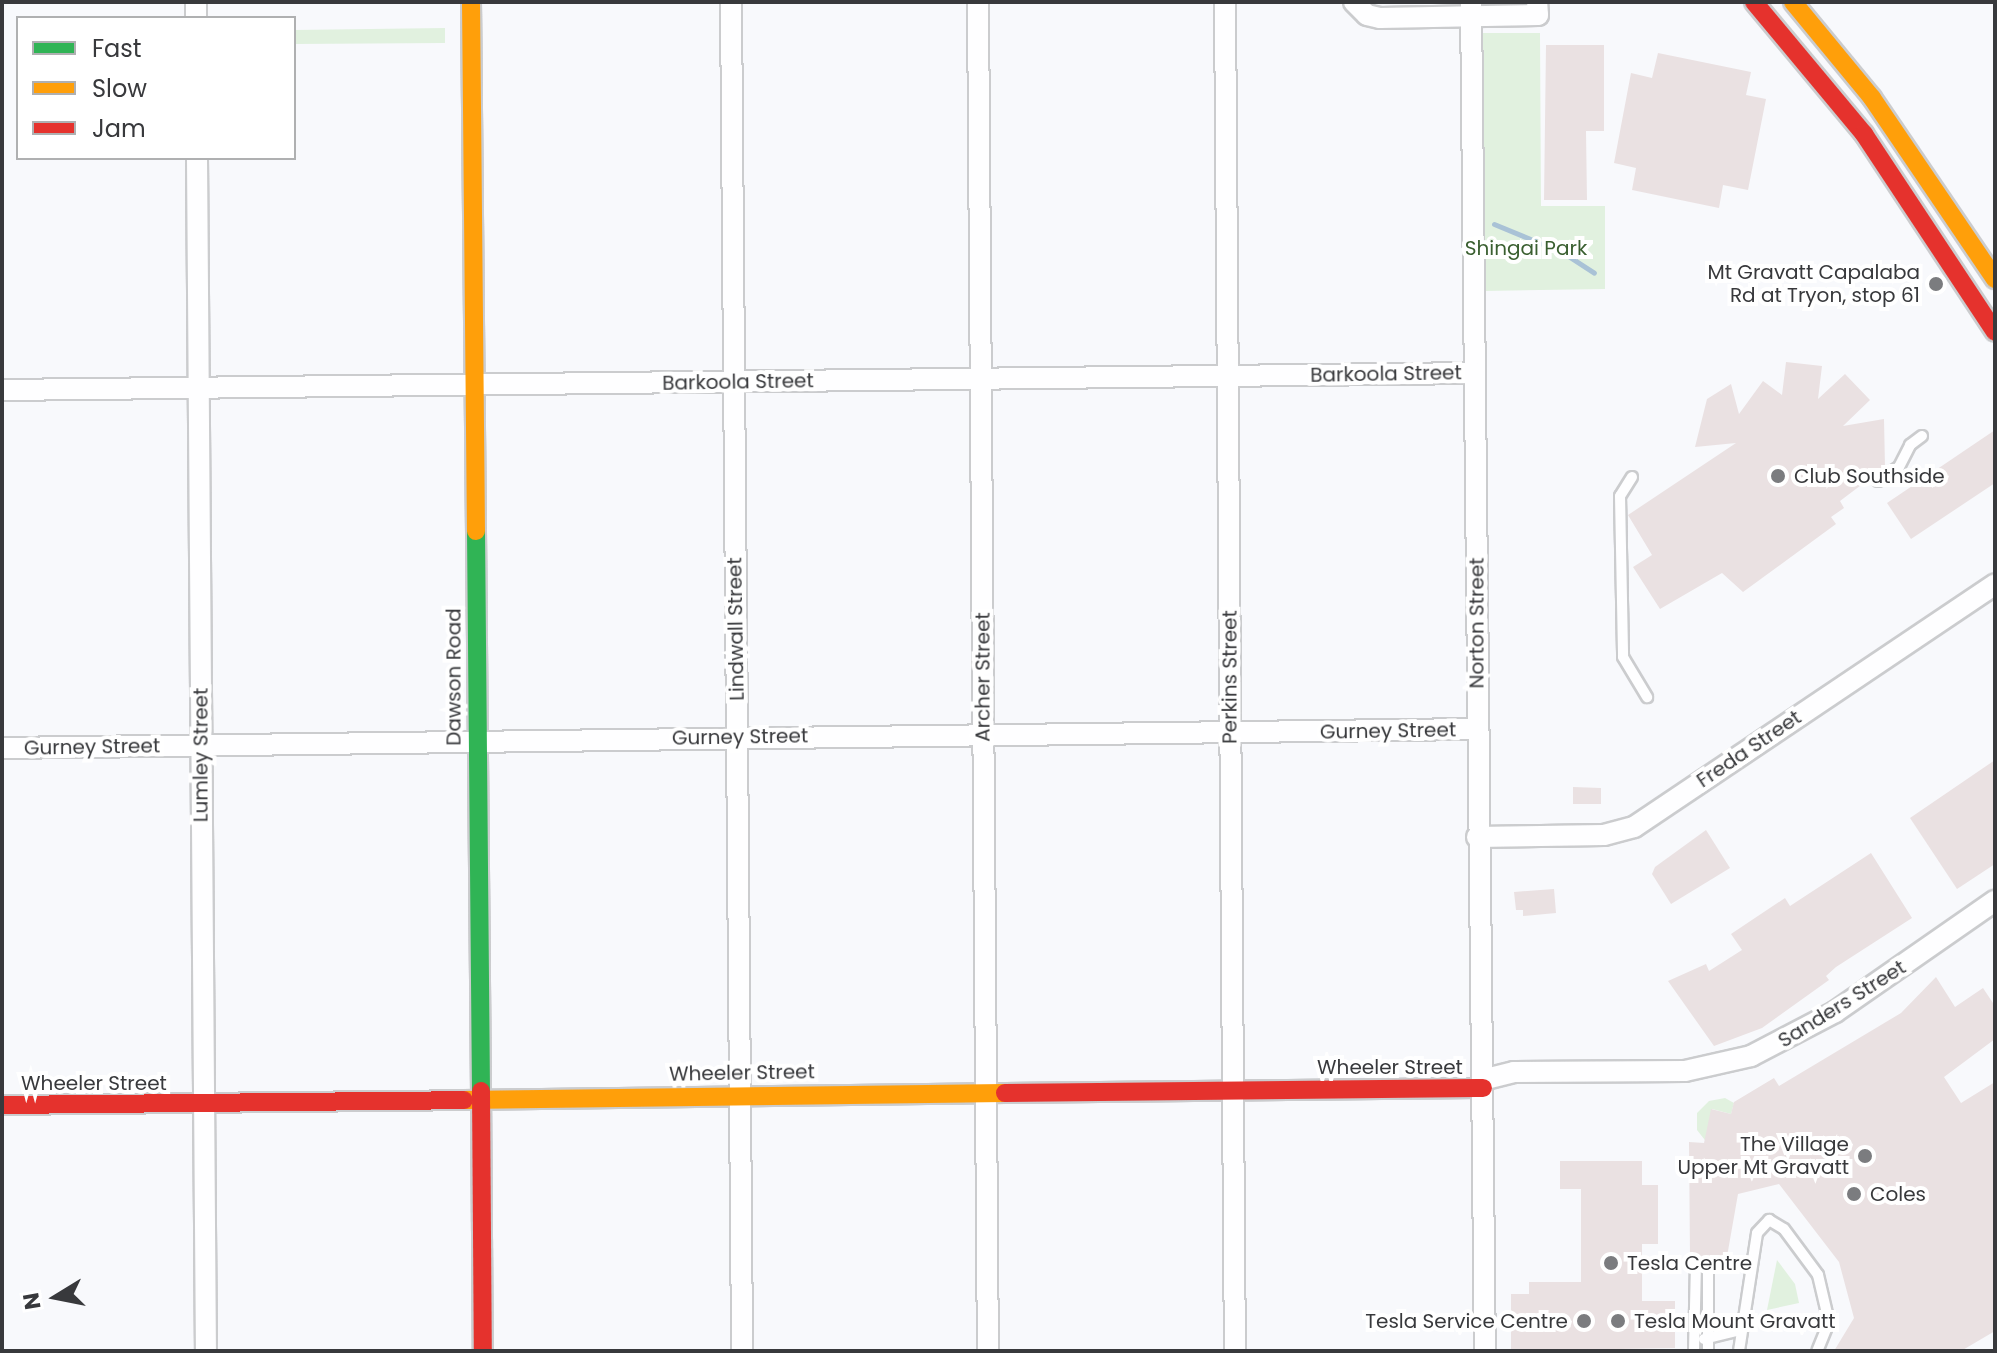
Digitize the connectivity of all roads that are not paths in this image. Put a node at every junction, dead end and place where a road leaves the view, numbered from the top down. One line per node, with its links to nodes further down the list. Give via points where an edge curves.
1 (471, 2): 17 (main road, Dawson Road)
2 (731, 2): 16 (street, Lindwall Street)
3 (978, 2): 15 (street, Archer Street)
4 (1225, 2): 14 (street, Perkins Street)
5 (1354, 2): 9 (street, via 1380,18)
6 (1537, 2): 9 (street, via 1538,15)
7 (1754, 2): 12 (main road, via 1864,134)
8 (1793, 2): 11 (main road, via 1866,89)
9 (1472, 9): 13 (street, Norton Street)
10 (197, 160): 19 (street, Lumley Street)
11 (1995, 279)
12 (1995, 332)
13 (1475, 373): 14 (street, Barkoola Street); 25 (street, Norton Street)
14 (1228, 376): 15 (street, Barkoola Street); 26 (street, Perkins Street)
15 (981, 379): 16 (street, Barkoola Street); 27 (street, Archer Street)
16 (733, 381): 17 (street, Barkoola Street); 28 (street, Lindwall Street)
17 (474, 387): 19 (street, Barkoola Street); 29 (main road, Dawson Road)
18 (2, 390): 19 (street, Barkoola Street)
19 (199, 390): 30 (street, Lumley Street)
20 (1922, 436): 22 (lane, via 1910,445 1899,467)
21 (1632, 477): 24 (lane, via 1620,496 1623,657)
22 (1878, 481)
23 (1995, 584): 32 (street, Freda Street, via 1634,827 1604,835)
24 (1647, 697)
25 (1477, 729): 26 (street, Gurney Street); 32 (street, Norton Street)
26 (1230, 733): 27 (street, Gurney Street); 35 (street, Perkins Street)
27 (984, 736): 28 (street, Gurney Street); 36 (street, Archer Street)
28 (737, 737): 29 (street, Gurney Street); 37 (street, Lindwall Street)
29 (476, 742): 30 (street, Gurney Street); 38 (main road, Dawson Road)
30 (201, 746): 31 (street, Gurney Street); 39 (street, Lumley Street)
31 (2, 748)
32 (1477, 837): 34 (street, Norton Street)
33 (1995, 901): 34 (street, Sanders Street, via 1835,1012 1751,1056 1685,1071 1514,1072)
34 (1482, 1084): 35 (main road, Wheeler Street); 51 (street, Norton Street)
35 (1231, 1090): 36 (main road, Wheeler Street); 50 (street, Perkins Street)
36 (987, 1093): 37 (main road, Wheeler Street); 49 (street, Archer Street)
37 (739, 1095): 38 (main road, Wheeler Street); 48 (street, Lindwall Street)
38 (480, 1099): 39 (main road, Wheeler Street); 47 (main road, Dawson Road)
39 (204, 1104): 40 (main road, Wheeler Street); 46 (street, Lumley Street)
40 (2, 1105)
41 (1696, 1262): 45 (lane)
42 (1708, 1265): 44 (lane)
43 (1740, 1330): 44 (lane); 53 (lane); 54 (lane, via 1757,1233 1764,1222 1774,1220 1818,1275 1829,1322)
44 (1708, 1338): 45 (lane); 52 (lane)
45 (1694, 1346)
46 (206, 1351)
47 (483, 1351)
48 (742, 1351)
49 (988, 1351)
50 (1235, 1351)
51 (1485, 1351)
52 (1708, 1351)
53 (1739, 1351)
54 (1817, 1351)

